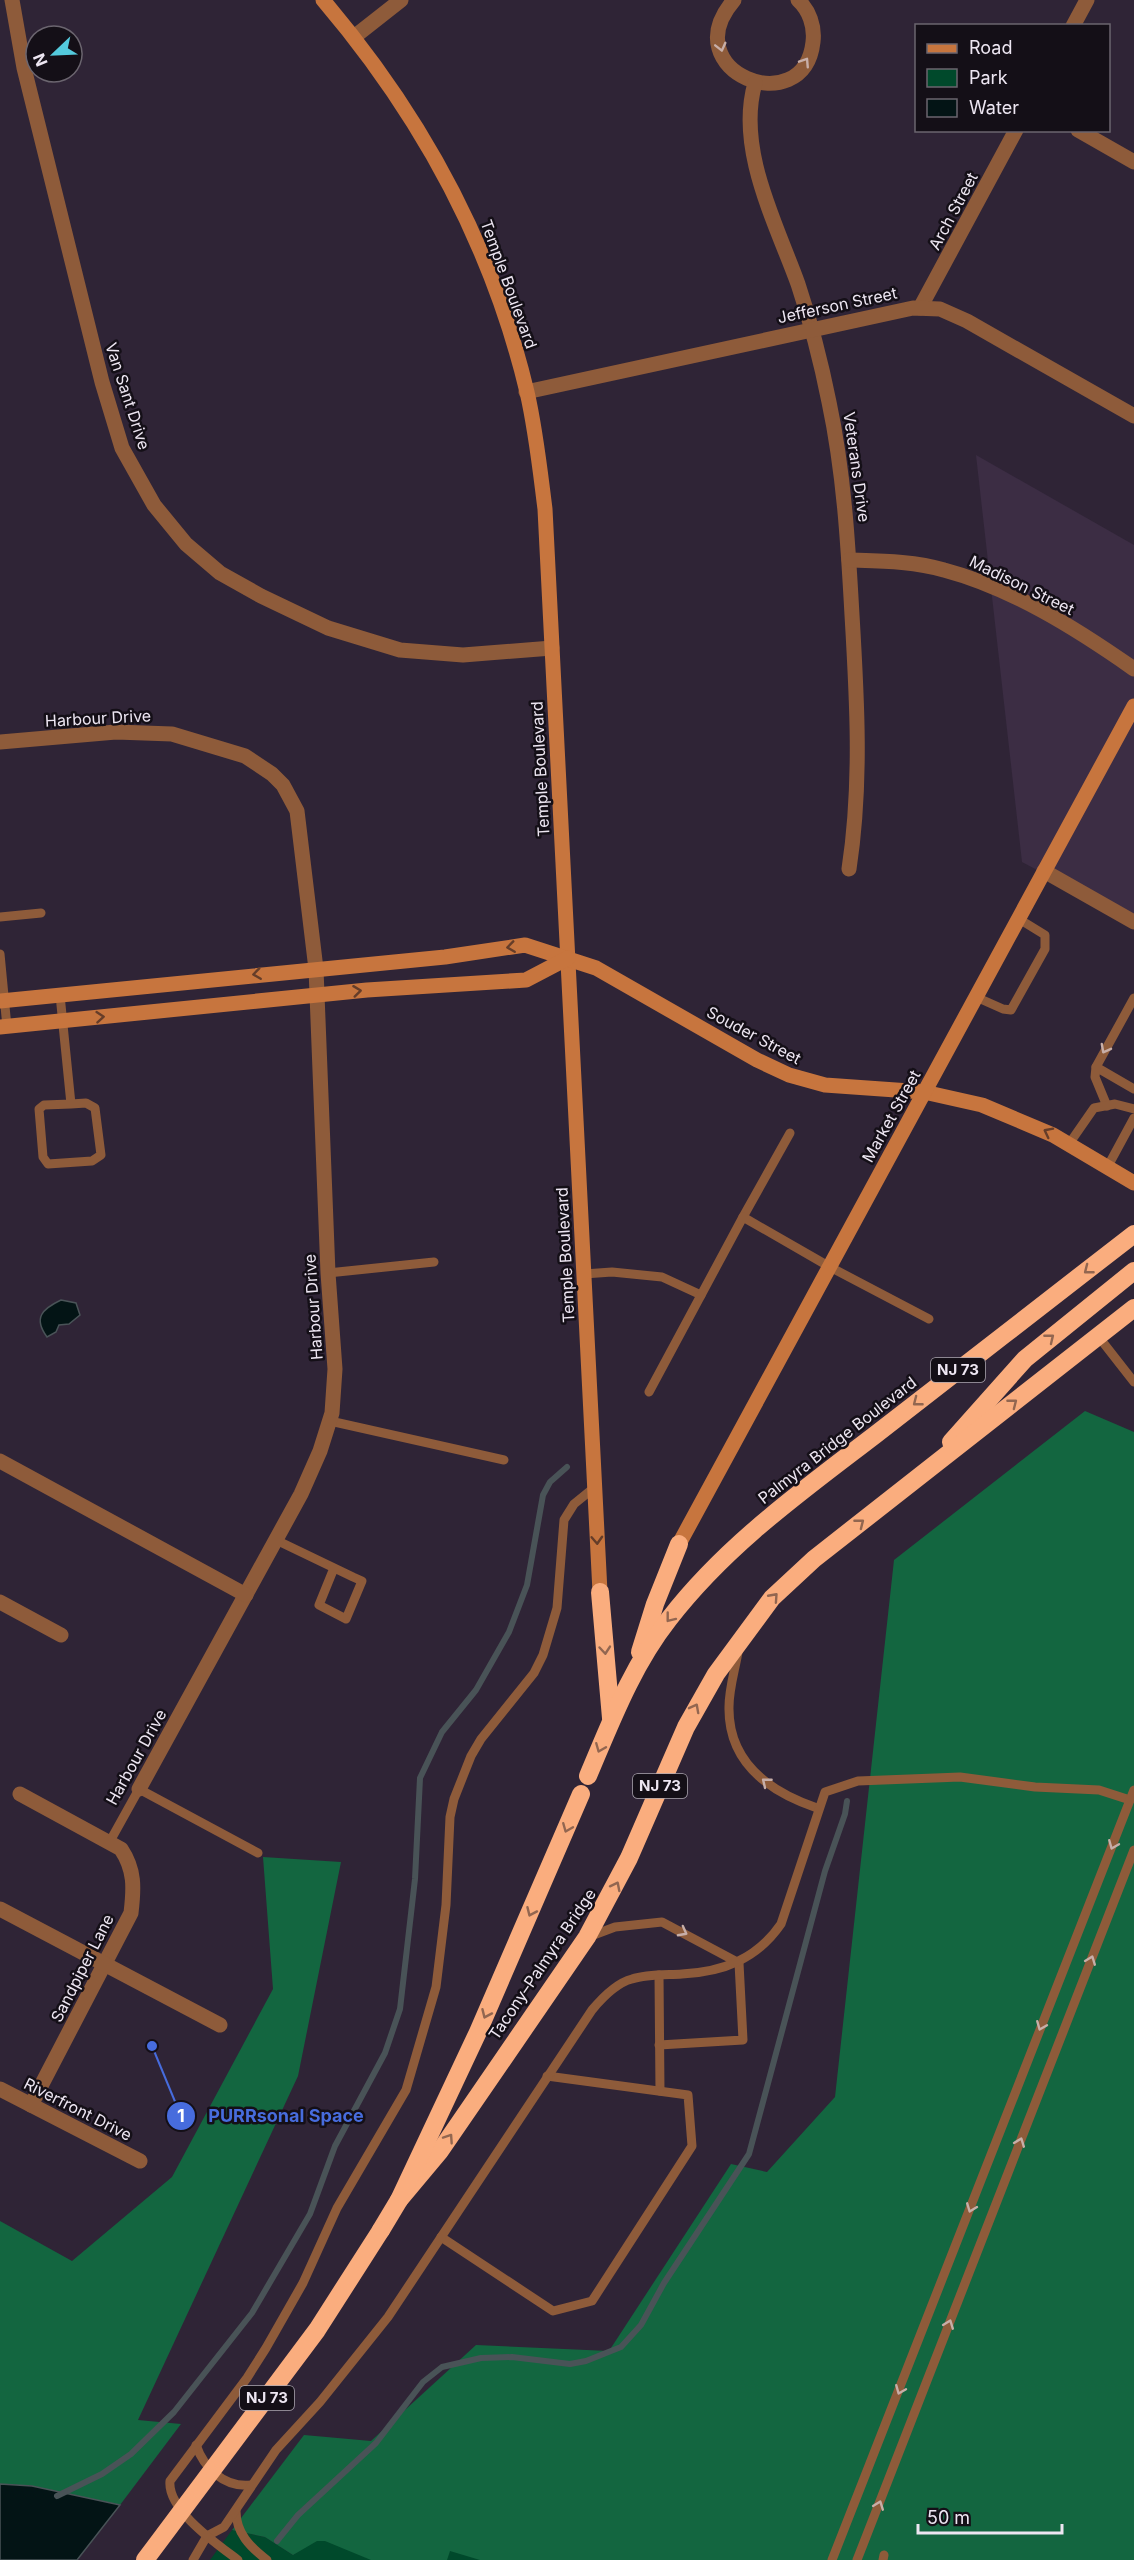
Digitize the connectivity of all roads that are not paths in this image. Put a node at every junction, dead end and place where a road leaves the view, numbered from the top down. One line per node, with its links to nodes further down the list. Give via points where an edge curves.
1 (12, 0): 18 (street, Van Sant Drive, via 24,68 122,448 154,505 186,544 220,573 261,597 327,628 400,650 463,655)
2 (323, 0): 8 (street, Temple Boulevard)
3 (401, 0): 8 (street)
4 (734, 0): 9 (street, one-way to 9, via 720,21 718,44 731,69)
5 (798, 0): 9 (street, one-way to 5, via 788,79 810,56 812,22)
6 (1087, 0): 7 (street)
7 (1074, 24)
8 (354, 37): 15 (street, Temple Boulevard, via 431,149 466,217 502,309)
9 (755, 83): 14 (street, Veterans Drive, via 749,114 758,168)
10 (1015, 132): 13 (street, Arch Street)
11 (1082, 132): 12 (street)
12 (1134, 162)
13 (921, 308): 14 (street, Jefferson Street); 16 (street, Jefferson Street, via 940,309 967,321)
14 (812, 328): 15 (street, Jefferson Street); 17 (street, Veterans Drive, via 836,437)
15 (526, 392): 18 (street, Temple Boulevard, via 545,509)
16 (1134, 416)
17 (849, 560): 19 (street, Madison Street, via 900,562 968,577 1095,642); 22 (street, Veterans Drive, via 858,775)
18 (552, 648): 30 (street, Temple Boulevard)
19 (1134, 669)
20 (1134, 706): 23 (street, Market Street)
21 (0, 742): 31 (street, Harbour Drive, via 117,732 165,733 246,756 272,774 287,791 297,812)
22 (849, 868)
23 (1044, 872): 26 (street, Market Street); 27 (street)
24 (41, 913): 25 (lane)
25 (0, 917)
26 (1018, 919): 35 (street, Market Street); 35 (lane, via 1045,936 1045,949 1011,1010)
27 (1134, 922)
28 (0, 954): 37 (lane)
29 (445, 957): 30 (street, one-way to 29, via 525,945); 31 (street); 32 (street)
30 (568, 958): 32 (street, via 526,980); 42 (street, Souder Street, via 596,968 789,1076 848,1088); 57 (street, Temple Boulevard)
31 (316, 969): 33 (street, one-way to 33); 34 (street, Harbour Drive)
32 (448, 984): 34 (street, one-way to 32)
33 (60, 995): 37 (street); 38 (lane)
34 (315, 996): 38 (street, one-way to 34); 56 (street, Harbour Drive)
35 (976, 997): 42 (street, Market Street)
36 (1134, 998): 40 (lane, one-way to 40)
37 (2, 1001): 39 (lane)
38 (63, 1021): 39 (street); 43 (lane)
39 (4, 1027)
40 (1096, 1067): 41 (lane); 44 (lane, via 1095,1077)
41 (1134, 1089)
42 (924, 1092): 48 (street, Souder Street, one-way to 42, via 1021,1119 982,1105); 54 (street, Market Street)
43 (71, 1104): 43 (lane, via 39,1109 43,1157 48,1164 92,1161 101,1155 95,1108 86,1103)
44 (1107, 1106): 45 (lane); 48 (lane, via 1094,1108)
45 (1134, 1109)
46 (1134, 1118): 49 (lane)
47 (790, 1133): 51 (lane)
48 (1069, 1144): 49 (street, Souder Street)
49 (1108, 1166): 50 (street, Souder Street)
50 (1134, 1184)
51 (743, 1217): 54 (lane); 58 (lane)
52 (1134, 1234): 78 (highway, Palmyra Bridge Boulevard / NJ 73, one-way to 78, via 743,1538 668,1619)
53 (434, 1262): 56 (lane)
54 (830, 1267): 60 (lane); 71 (street, Market Street)
55 (1134, 1271): 68 (highway, one-way to 55, via 1025,1359)
56 (328, 1273): 65 (street, Harbour Drive, via 335,1369)
57 (584, 1274): 58 (lane, via 612,1272 662,1277); 69 (street, Temple Boulevard)
58 (701, 1295): 64 (lane)
59 (1134, 1308): 61 (highway, NJ 73)
60 (929, 1319)
61 (1098, 1336): 62 (lane); 68 (highway, NJ 73, one-way to 61)
62 (1130, 1369): 63 (lane)
63 (1134, 1382)
64 (649, 1392)
65 (330, 1421): 66 (lane); 70 (street, Harbour Drive, via 301,1494)
66 (504, 1460)
67 (0, 1461): 74 (street)
68 (924, 1473): 77 (highway, NJ 73, one-way to 68, via 793,1578)
69 (595, 1487): 73 (street, Temple Boulevard, one-way to 73); 103 (lane, via 574,1504 564,1520 557,1608 543,1655 476,1748 454,1798 436,1987 406,2090 337,2208 303,2283 266,2348)
70 (276, 1540): 72 (lane); 74 (street, Harbour Drive)
71 (679, 1544): 78 (highway)
72 (334, 1568): 72 (lane, via 362,1581 346,1619 319,1605)
73 (600, 1592): 79 (highway, one-way to 79)
74 (246, 1595): 81 (street, Harbour Drive)
75 (0, 1602): 76 (street)
76 (61, 1635)
77 (740, 1640): 85 (lane, one-way to 77, via 793,1800 763,1782 740,1750 730,1724 729,1708); 90 (highway, Tacony–Palmyra Bridge / NJ 73, one-way to 77, via 629,1858 695,1708)
78 (633, 1674): 79 (highway, Palmyra Bridge Boulevard / NJ 73)
79 (612, 1720): 80 (highway, NJ 73, one-way to 80)
80 (588, 1776)
81 (139, 1789): 86 (lane, Harbour Drive); 88 (lane)
82 (20, 1794): 86 (street, Sandpiper Lane)
83 (581, 1794): 101 (highway, Tacony–Palmyra Bridge / NJ 73, one-way to 101, via 478,2032)
84 (1132, 1795): 85 (lane, via 982,1778 876,1780 858,1781 825,1792); 111 (lane, one-way to 111)
85 (818, 1808): 91 (lane, via 781,1924 764,1945)
86 (109, 1843): 92 (street, Sandpiper Lane, via 130,1863 133,1896 131,1912)
87 (1134, 1850): 112 (lane, one-way to 87)
88 (258, 1853)
89 (0, 1909): 92 (street)
90 (587, 1937): 91 (lane, one-way to 91, via 615,1927 662,1922); 101 (highway, Tacony–Palmyra Bridge / NJ 73, one-way to 90, via 440,2151)
91 (739, 1963): 93 (lane, via 696,1973); 95 (lane, via 742,2040)
92 (103, 1965): 94 (street); 99 (street, Sandpiper Lane)
93 (659, 1975): 95 (lane); 96 (lane, via 630,1979 604,1997)
94 (220, 2025)
95 (659, 2045): 98 (lane)
96 (547, 2076): 98 (lane); 102 (lane)
97 (0, 2089): 99 (street, Riverfront Drive)
98 (660, 2091): 102 (lane, via 688,2094 692,2146 592,2301 554,2310)
99 (31, 2105): 100 (street, Riverfront Drive)
100 (140, 2161)
101 (399, 2200): 107 (highway, Tacony–Palmyra Bridge / NJ 73, bridge, via 317,2330)
102 (441, 2237): 104 (lane, via 383,2324)
103 (196, 2445): 104 (lane, via 211,2471 239,2487); 106 (lane, via 169,2488 172,2498)
104 (251, 2485): 105 (lane)
105 (236, 2511): 106 (lane, via 224,2527); 110 (lane, via 241,2533)
106 (207, 2536): 108 (lane); 109 (lane)
107 (145, 2560)
108 (193, 2560)
109 (238, 2560)
110 (267, 2560)
111 (832, 2560)
112 (857, 2560)

